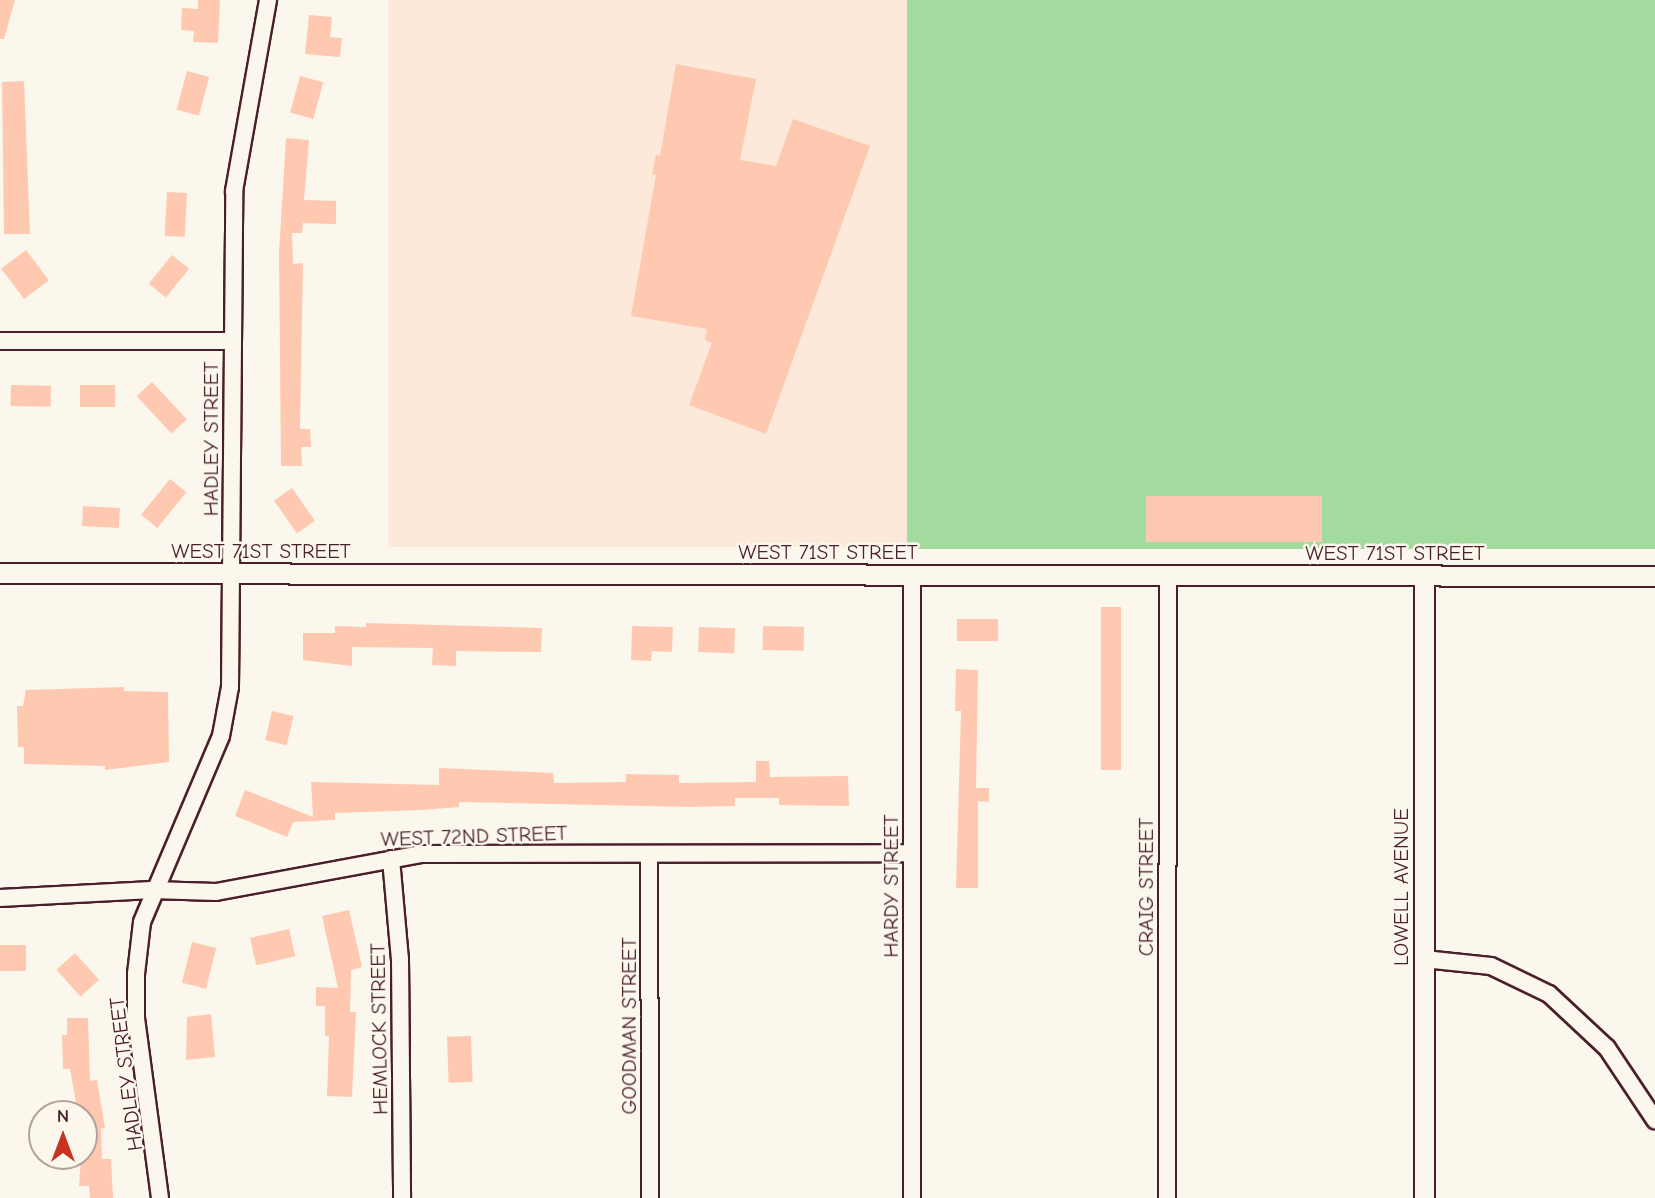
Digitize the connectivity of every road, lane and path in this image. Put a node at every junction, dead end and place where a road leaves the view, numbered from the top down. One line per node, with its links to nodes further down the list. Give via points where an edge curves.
1 (268, 0): 3 (street, HADLEY STREET, via 234,191)
2 (0, 341): 3 (street)
3 (232, 341): 5 (street, HADLEY STREET)
4 (0, 573): 5 (street, WEST 71ST STREET)
5 (233, 574): 6 (street, WEST 71ST STREET); 13 (street, HADLEY STREET, via 233,656 220,736 170,860)
6 (912, 575): 7 (street, WEST 71ST STREET); 10 (street, HARDY STREET)
7 (1168, 575): 8 (street, WEST 71ST STREET); 21 (street, CRAIG STREET)
8 (1424, 575): 9 (street, WEST 71ST STREET); 15 (street, LOWELL AVENUE)
9 (1655, 576)
10 (911, 853): 11 (street, WEST 72ND STREET); 20 (street, HARDY STREET)
11 (649, 854): 12 (street, WEST 72ND STREET, via 421,854); 19 (street, GOODMAN STREET)
12 (391, 859): 13 (street, WEST 72ND STREET, via 216,892); 18 (street, HEMLOCK STREET, via 400,959)
13 (152, 890): 14 (street, WEST 72ND STREET); 17 (street, HADLEY STREET, via 142,922 136,1018)
14 (0, 898)
15 (1424, 960): 16 (street, via 1491,966 1549,994 1607,1048); 22 (street, LOWELL AVENUE)
16 (1655, 1120)
17 (160, 1198)
18 (402, 1198)
19 (650, 1198)
20 (912, 1198)
21 (1167, 1198)
22 (1424, 1198)

